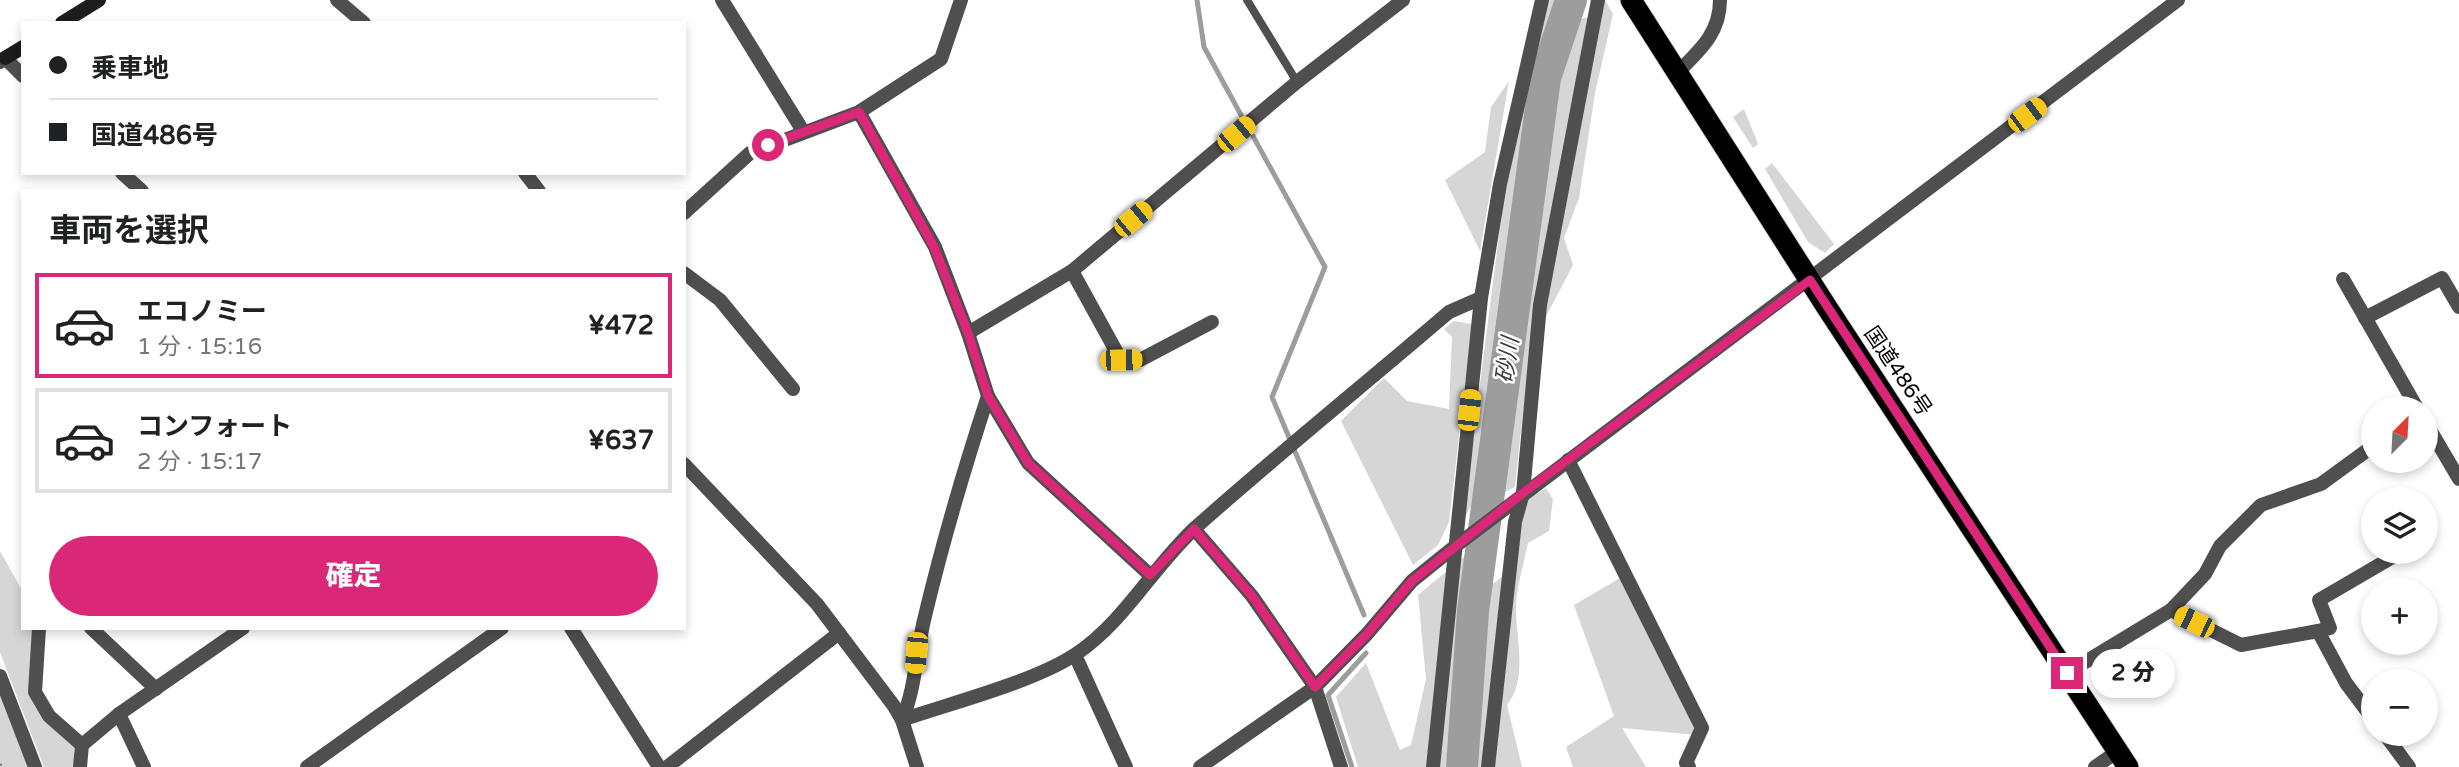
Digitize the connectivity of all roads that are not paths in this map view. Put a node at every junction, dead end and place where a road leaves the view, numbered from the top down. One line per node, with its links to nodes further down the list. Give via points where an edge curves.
1 (99, 0): 12 (street)
2 (337, 0): 13 (street)
3 (722, 0): 20 (street)
4 (961, 0): 19 (street, via 941,59)
5 (1247, 0): 18 (lane)
6 (1403, 0): 18 (street)
7 (1542, 0): 30 (street, via 1500,184)
8 (1598, 0): 43 (street, via 1540,305)
9 (1632, 0): 16 (highway, 国道486号)
10 (1720, 0): 16 (street, via 1720,17 1709,41)
11 (2178, 0): 29 (street)
12 (65, 21)
13 (362, 21)
14 (21, 48): 15 (street)
15 (3, 60): 17 (street)
16 (1678, 72): 29 (highway, 国道486号)
17 (21, 74)
18 (1297, 82): 26 (street)
19 (859, 112): 20 (street); 34 (street, via 934,247)
20 (803, 131): 25 (street, via 750,152)
21 (124, 175): 23 (street)
22 (526, 175): 24 (street)
23 (140, 189)
24 (537, 189)
25 (686, 211)
26 (1072, 271): 33 (street, via 1121,360 1140,360); 34 (street)
27 (686, 274): 35 (street, via 720,300)
28 (2343, 279): 32 (street)
29 (1810, 280): 40 (street); 57 (highway, 国道486号)
30 (1481, 298): 44 (street, via 1449,312); 45 (street)
31 (2459, 307): 32 (street, via 2442,278)
32 (2365, 318): 37 (street)
33 (1212, 322)
34 (968, 333): 36 (street)
35 (793, 389)
36 (988, 396): 47 (street, via 1028,463); 63 (street, via 950,508 916,653 912,697)
37 (2410, 396)
38 (2438, 443): 42 (street)
39 (2361, 455): 48 (street, via 2321,484 2261,505 2220,546 2205,573)
40 (1568, 460): 43 (street); 79 (street, via 1702,728 1686,763)
41 (686, 466): 55 (street)
42 (2459, 479)
43 (1523, 493): 45 (street); 78 (street, via 1515,522)
44 (1194, 529): 47 (street); 59 (street, via 1252,596)
45 (1453, 548): 59 (street, via 1412,581); 77 (street)
46 (2381, 564): 54 (street, via 2319,600 2330,628)
47 (1150, 575): 56 (street, via 1125,613)
48 (2171, 610): 54 (street, via 2241,645); 57 (street)
49 (39, 630): 64 (street, via 35,692 49,716)
50 (93, 630): 60 (street)
51 (240, 630): 60 (street)
52 (499, 630): 70 (street)
53 (572, 630): 71 (street)
54 (2318, 631): 61 (street)
55 (839, 633): 63 (street); 72 (street)
56 (1075, 655): 63 (street, via 1024,678); 74 (street)
57 (2067, 673): 66 (highway, 国道486号)
58 (0, 676): 67 (street)
59 (1315, 687): 75 (street); 76 (street)
60 (156, 689): 62 (street)
61 (2361, 703)
62 (119, 714): 64 (street); 69 (street)
63 (902, 720): 73 (street)
64 (82, 745): 68 (street)
65 (2394, 746): 81 (street)
66 (2123, 759): 80 (street)
67 (35, 767)
68 (80, 767)
69 (144, 767)
70 (307, 767)
71 (659, 767)
72 (667, 767)
73 (917, 767)
74 (1126, 767)
75 (1200, 767)
76 (1341, 767)
77 (1433, 767)
78 (1488, 767)
79 (1689, 767)
80 (2095, 767)
81 (2409, 767)

